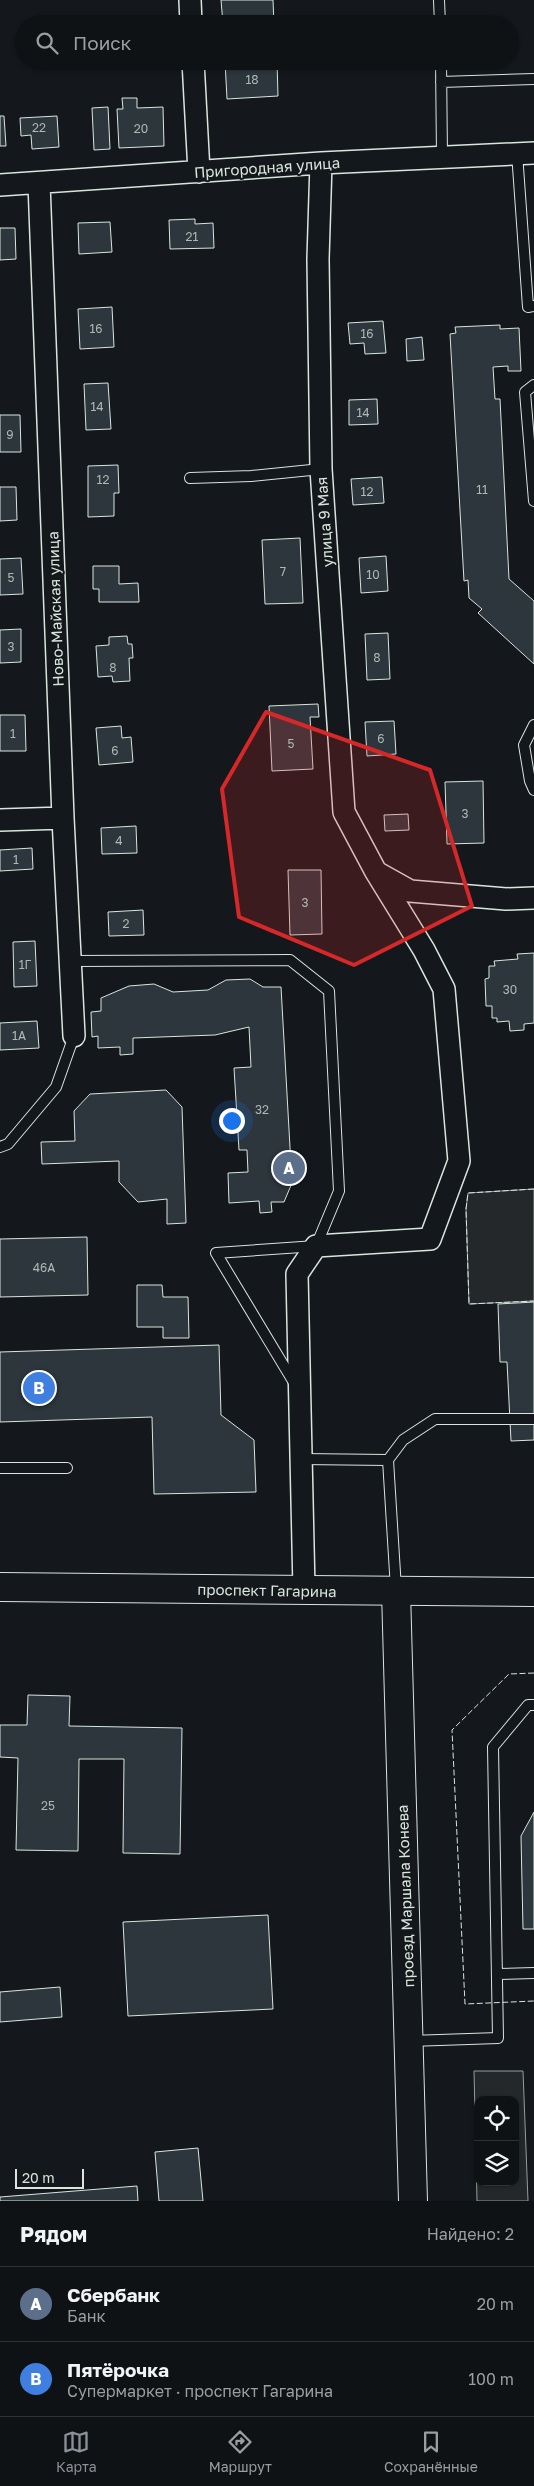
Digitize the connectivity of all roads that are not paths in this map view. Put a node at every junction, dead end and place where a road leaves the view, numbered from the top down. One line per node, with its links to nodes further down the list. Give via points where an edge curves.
1 (190, 0): 3 (street)
2 (439, 0): 4 (lane)
3 (191, 15)
4 (440, 15)
5 (193, 70): 12 (street)
6 (441, 70): 8 (lane)
7 (534, 78): 8 (lane)
8 (441, 82): 10 (lane)
9 (526, 153): 10 (street, Пригородная улица); 15 (lane, via 528,306)
10 (442, 157): 11 (street, Пригородная улица)
11 (321, 163): 12 (street, Пригородная улица); 17 (street, улица 9 Мая, via 318,259)
12 (199, 172): 13 (street, Пригородная улица)
13 (39, 183): 14 (street, Пригородная улица); 22 (street, Ново-Майская улица)
14 (0, 185)
15 (534, 306)
16 (534, 385): 19 (lane, via 525,392)
17 (321, 468): 18 (lane, via 251,476); 24 (street, улица 9 Мая, via 344,812)
18 (190, 478)
19 (534, 501)
20 (534, 725): 21 (lane, via 524,745)
21 (534, 790)
22 (63, 818): 23 (street); 26 (street, Ново-Майская улица)
23 (0, 820)
24 (376, 872): 25 (street, via 410,891 506,899); 29 (street, улица 9 Мая, via 444,989 459,1161 430,1239)
25 (531, 897)
26 (70, 961): 27 (street, Ново-Майская улица); 29 (lane, via 290,960 329,991 339,1191)
27 (74, 1036): 28 (lane, via 56,1087 8,1144)
28 (0, 1147)
29 (316, 1246): 30 (street, via 297,1274); 30 (lane, via 216,1253)
30 (300, 1392): 32 (street)
31 (534, 1419): 33 (lane, via 435,1419 403,1440)
32 (301, 1459): 33 (lane); 37 (street)
33 (388, 1460): 38 (lane)
34 (0, 1468): 35 (lane)
35 (67, 1468)
36 (0, 1587): 37 (street, проспект Гагарина)
37 (304, 1590): 38 (street, проспект Гагарина)
38 (396, 1591): 39 (street, проспект Гагарина); 43 (street, проезд Маршала Конева)
39 (534, 1592)
40 (534, 1705): 42 (lane, via 528,1705 493,1747)
41 (534, 1973): 42 (lane)
42 (497, 1974): 43 (lane, via 498,2038)
43 (409, 2041): 44 (street, проезд Маршала Конева)
44 (413, 2201)

